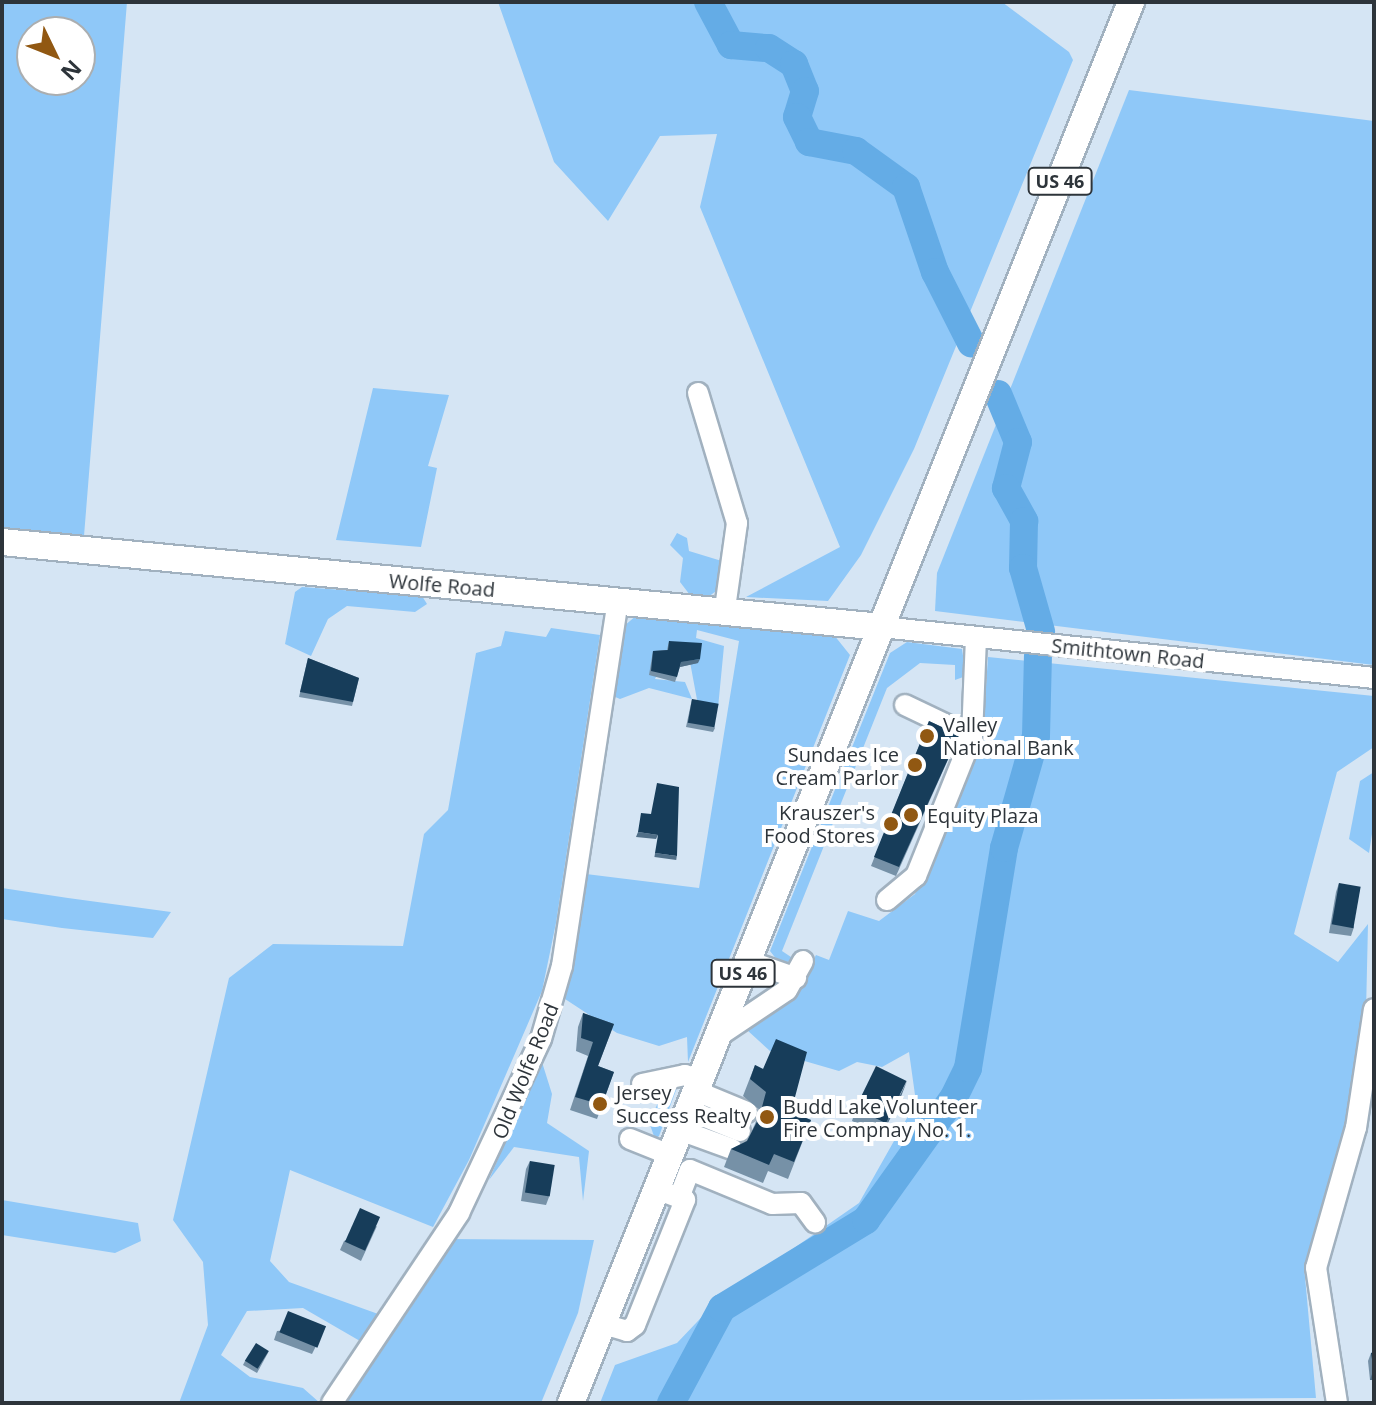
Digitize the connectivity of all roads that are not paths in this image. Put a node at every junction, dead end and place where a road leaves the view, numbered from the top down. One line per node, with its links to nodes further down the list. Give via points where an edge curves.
1 (1131, 2): 6 (main road, US 46)
2 (698, 393): 5 (street, via 737,523)
3 (2, 542): 4 (main road, Wolfe Road)
4 (618, 601): 5 (main road, Wolfe Road); 20 (street, Old Wolfe Road, via 574,896 545,1025 459,1213)
5 (725, 608): 6 (main road, Wolfe Road)
6 (881, 627): 7 (street, Smithtown Road); 12 (main road, US 46)
7 (976, 638): 8 (street, Smithtown Road); 10 (street)
8 (1374, 678)
9 (905, 705): 10 (street)
10 (972, 737): 11 (street, via 916,876)
11 (887, 900)
12 (748, 961): 14 (main road, US 46); 14 (street, via 799,970)
13 (1374, 1009): 22 (street, via 1356,1128 1316,1268)
14 (717, 1037): 16 (main road, US 46)
15 (642, 1084): 16 (street, via 685,1075)
16 (686, 1115): 16 (street, via 738,1134); 17 (street); 18 (main road, US 46)
17 (630, 1139)
18 (668, 1193): 19 (street, via 690,1170 772,1204 801,1203); 21 (main road, US 46, via 603,1324)
19 (815, 1222)
20 (332, 1403)
21 (571, 1403)
22 (1337, 1403)

